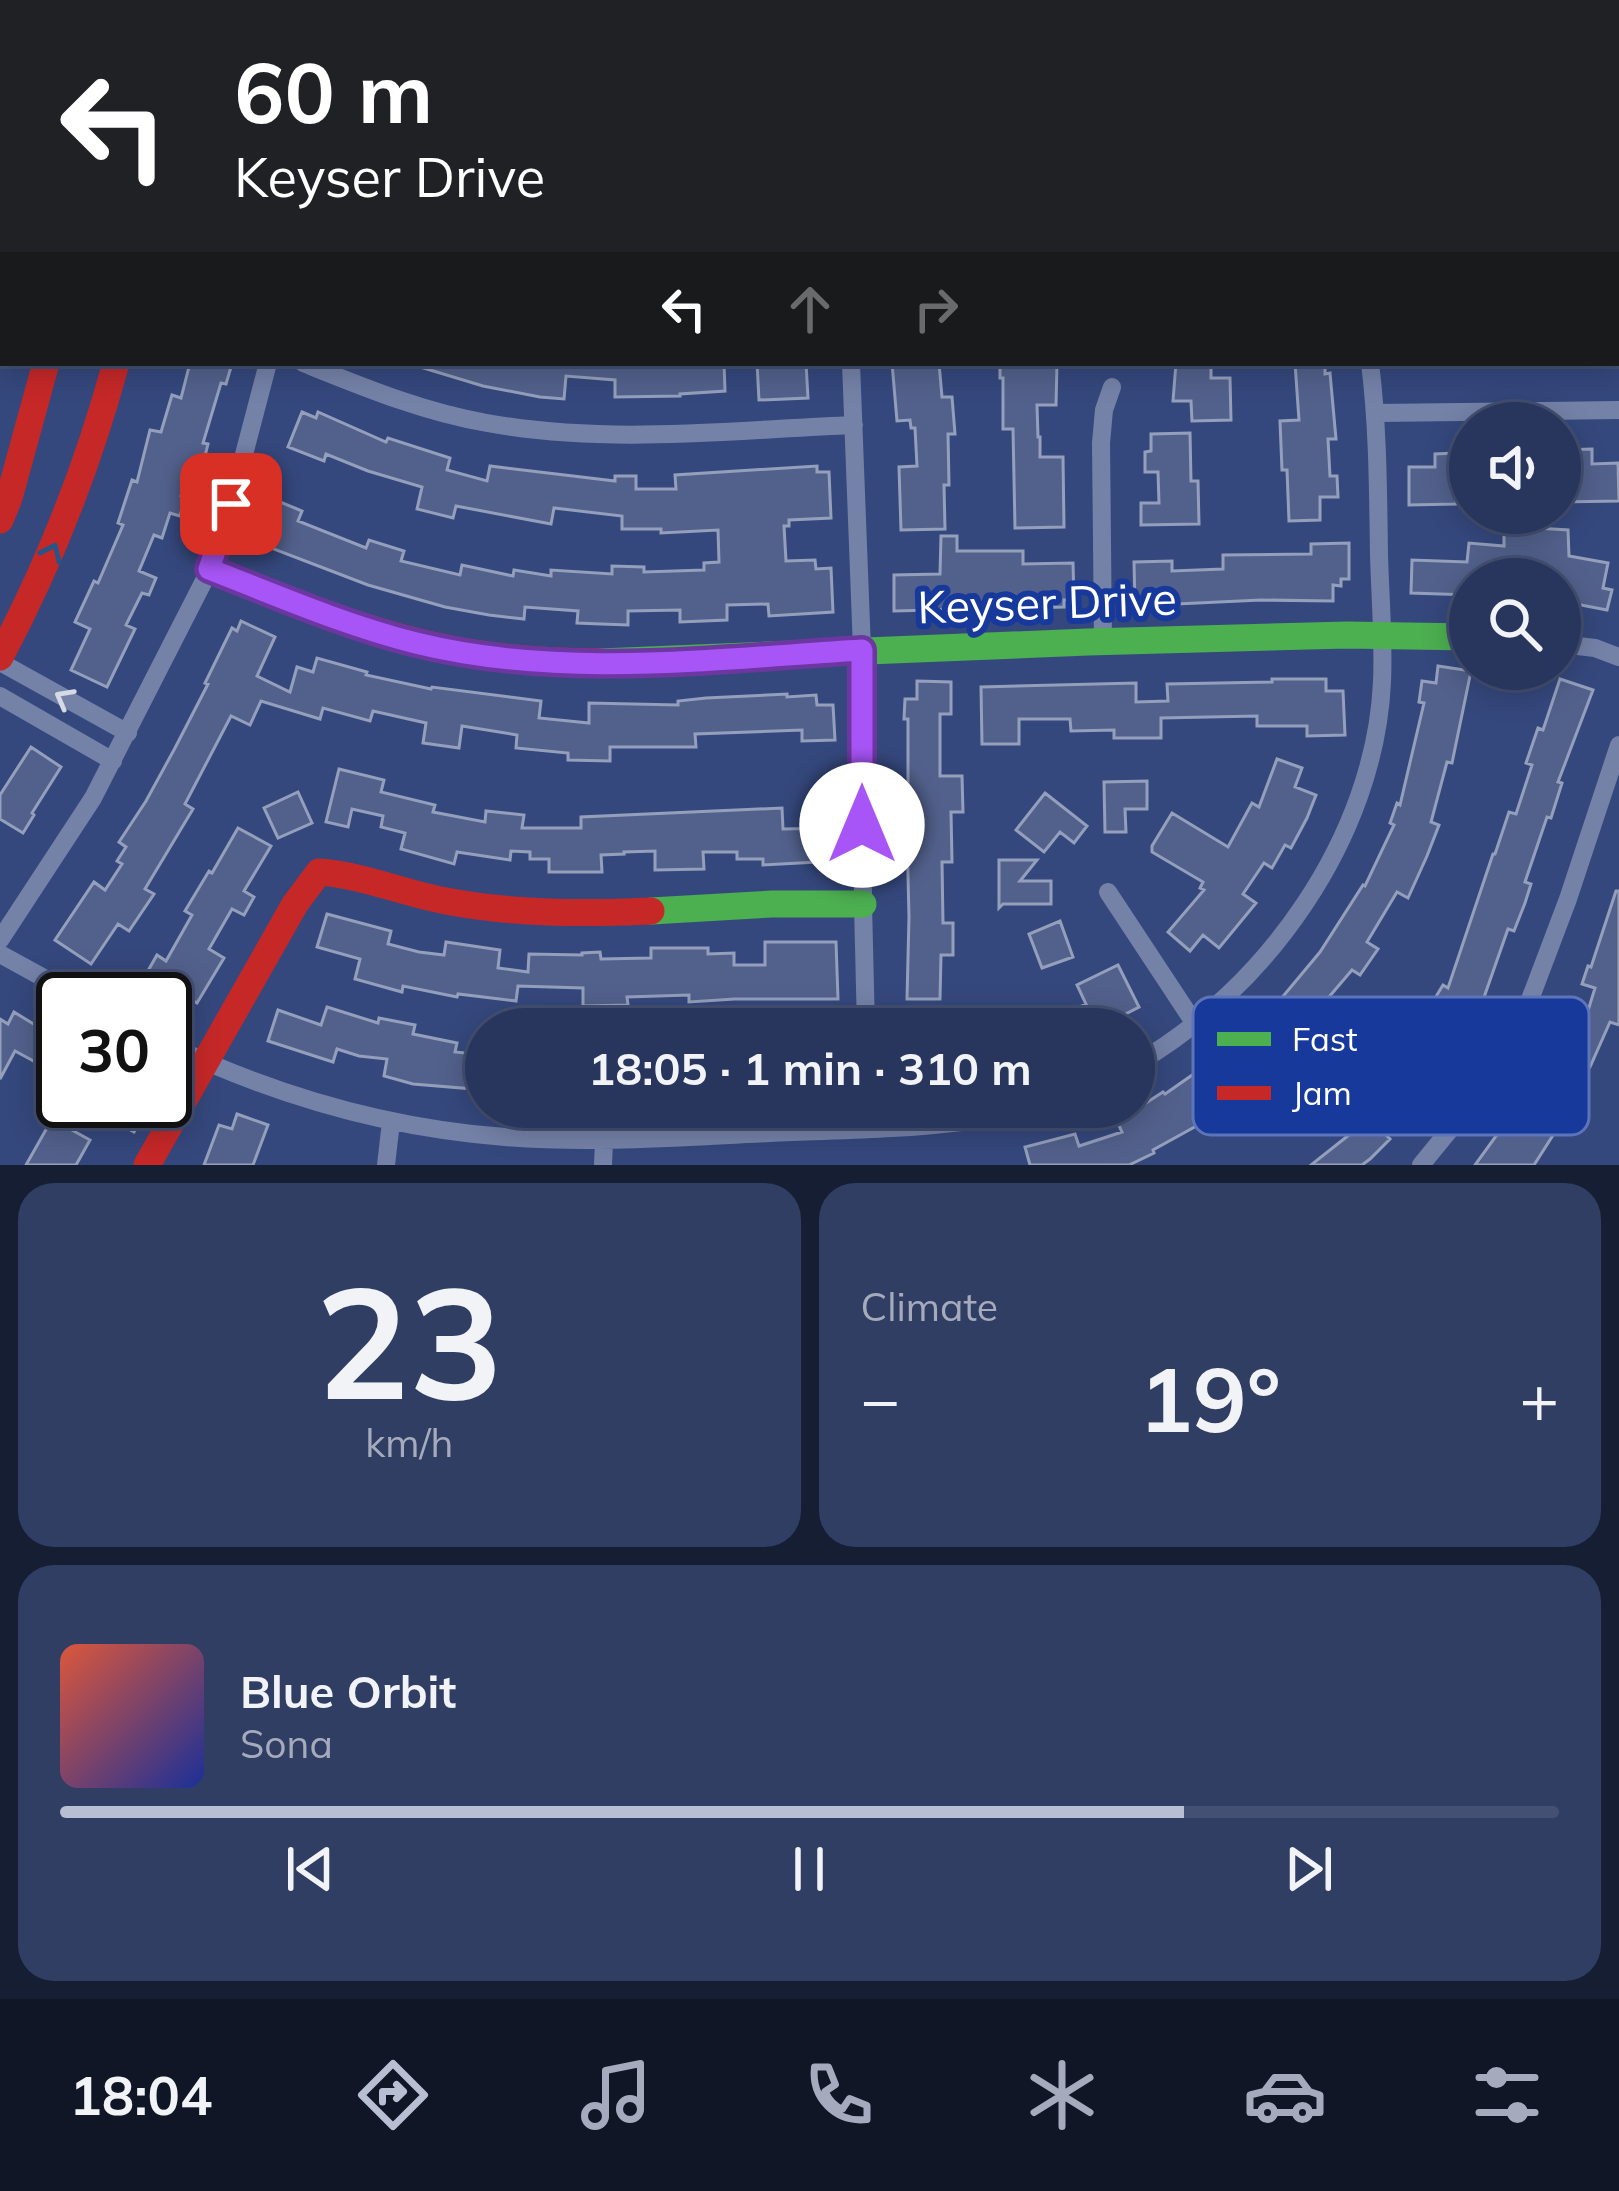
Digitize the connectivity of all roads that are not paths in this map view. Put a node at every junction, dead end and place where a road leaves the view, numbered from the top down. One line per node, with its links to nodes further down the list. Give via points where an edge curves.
1 (45, 366): 11 (street)
2 (115, 366): 19 (street, one-way to 2, via 61,533)
3 (267, 366): 12 (street)
4 (311, 366): 10 (street, via 430,410 536,431)
5 (850, 366): 10 (street)
6 (1370, 366): 9 (street)
7 (1112, 387): 15 (street, via 1101,443)
8 (1619, 410): 9 (street)
9 (1376, 413): 13 (street)
10 (854, 424): 17 (street)
11 (0, 520)
12 (209, 569): 17 (street, Keyser Drive, via 358,626 478,654 645,663); 21 (street)
13 (1380, 635): 14 (street, Keyser Drive); 15 (street, Keyser Drive); 29 (street, via 1372,753 1328,868)
14 (1449, 637)
15 (1103, 641): 17 (street, Keyser Drive)
16 (1581, 646): 18 (street)
17 (862, 650): 25 (street)
18 (1619, 657)
19 (0, 659): 21 (street, one-way to 19)
20 (0, 696): 23 (street)
21 (128, 733): 23 (street)
22 (1619, 745): 30 (street)
23 (113, 761): 26 (street)
24 (1108, 892): 32 (street)
25 (862, 904): 31 (street); 36 (street, via 531,911 319,872)
26 (0, 940)
27 (0, 954): 28 (street)
28 (36, 974)
29 (1224, 997)
30 (1531, 997)
31 (865, 1008)
32 (1193, 1021)
33 (1193, 1025): 34 (street)
34 (1155, 1051)
35 (192, 1056): 36 (street)
36 (207, 1063): 37 (street); 41 (street)
37 (391, 1123): 40 (street); 42 (street)
38 (742, 1128): 40 (street)
39 (1446, 1135): 44 (street)
40 (604, 1140): 43 (street)
41 (147, 1165)
42 (386, 1165)
43 (603, 1165)
44 (1421, 1165)

